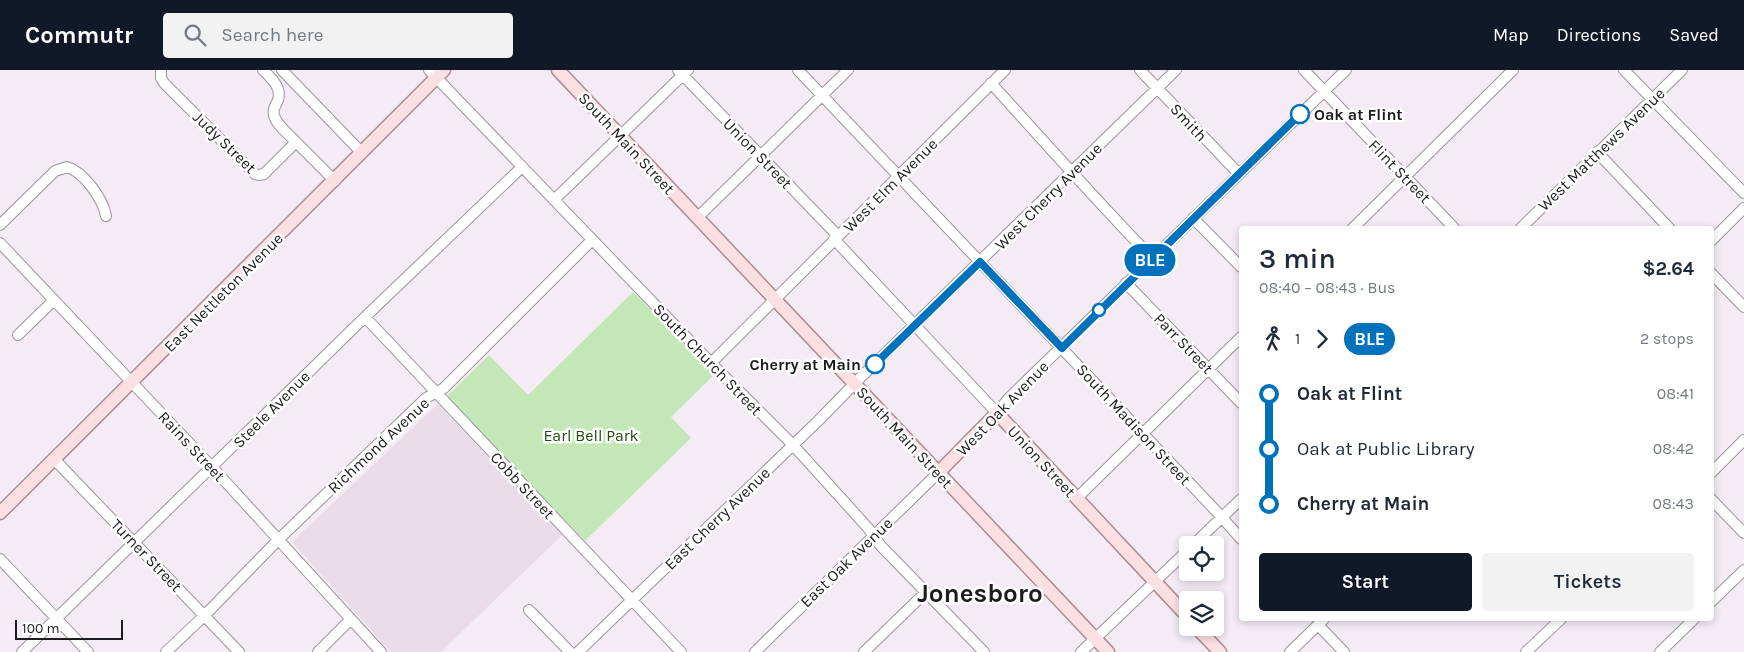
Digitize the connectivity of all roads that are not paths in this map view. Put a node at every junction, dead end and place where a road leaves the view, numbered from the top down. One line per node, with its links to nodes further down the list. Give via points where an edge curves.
1 (161, 70): 23 (street, Judy Street, via 164,83 259,176)
2 (263, 70): 23 (street, via 278,86 274,116)
3 (282, 70): 25 (street)
4 (798, 70): 20 (street, South Madison Street)
5 (848, 70): 20 (street)
6 (1005, 70): 17 (street, West Elm Avenue)
7 (1140, 70): 18 (street, Smith)
8 (1176, 70): 18 (street, West Cherry Avenue)
9 (1304, 70): 19 (street, Flint Street)
10 (1346, 70): 19 (street, West Oak Avenue)
11 (1513, 70): 31 (street)
12 (1624, 70): 21 (street)
13 (1682, 70): 21 (street, West Matthews Avenue)
14 (560, 71): 22 (main road, South Main Street)
15 (683, 72): 22 (street); 26 (street, Union Street)
16 (436, 73): 25 (main road, East Nettleton Avenue); 27 (street, South Church Street)
17 (991, 83): 28 (street); 30 (street, West Elm Avenue)
18 (1158, 88): 28 (street, West Cherry Avenue); 29 (street, Smith)
19 (1324, 91): 29 (street, West Oak Avenue); 31 (street, Flint Street)
20 (822, 95): 26 (street); 30 (street, South Madison Street)
21 (1652, 99): 24 (street, West Matthews Avenue); 33 (street)
22 (620, 136): 34 (street); 37 (main road, South Main Street)
23 (296, 142): 32 (street)
24 (1597, 152): 42 (street, West Matthews Avenue); 43 (street)
25 (362, 153): 32 (main road, East Nettleton Avenue)
26 (760, 155): 37 (street); 44 (street, Union Street)
27 (522, 167): 34 (street, South Church Street); 56 (street, Steele Avenue)
28 (1071, 172): 48 (street); 49 (street, West Cherry Avenue)
29 (1239, 174): 38 (street, West Oak Avenue)
30 (898, 176): 44 (street, West Elm Avenue); 49 (street, South Madison Street)
31 (1405, 176): 40 (street); 41 (street, Flint Street)
32 (334, 181): 63 (main road, East Nettleton Avenue)
33 (1744, 193)
34 (554, 200): 46 (street, South Church Street)
35 (1744, 208): 45 (street)
36 (106, 216): 39 (street, via 95,191 76,171 66,167 55,171)
37 (698, 217): 54 (main road, South Main Street)
38 (1193, 218): 48 (street, West Oak Avenue); 50 (street)
39 (0, 225)
40 (1355, 226)
41 (1452, 226)
42 (1523, 226)
43 (1667, 226)
44 (836, 237): 54 (street, West Elm Avenue); 57 (street, Union Street)
45 (1714, 238)
46 (592, 240): 61 (street, South Church Street); 65 (street, Richmond Avenue, via 474,359 444,388)
47 (0, 244): 53 (street, Rains Street)
48 (1152, 258): 52 (street, West Oak Avenue)
49 (980, 262): 57 (street, West Cherry Avenue); 60 (street, South Madison Street)
50 (1239, 265)
51 (1714, 276): 55 (street)
52 (1126, 283): 60 (street, West Oak Avenue); 62 (street, Parr Street)
53 (54, 300): 58 (street); 63 (street, Rains Street)
54 (775, 300): 61 (street, West Elm Avenue); 64 (main road, South Main Street)
55 (1744, 308)
56 (364, 317): 65 (street, Cobb Street); 72 (street, Steele Avenue)
57 (915, 326): 64 (street, West Cherry Avenue); 67 (street, Union Street)
58 (18, 335)
59 (1239, 339): 62 (street)
60 (1062, 348): 67 (street, West Oak Avenue, via 1008,399); 68 (street, South Madison Street)
61 (711, 363): 70 (street, South Church Street)
62 (1210, 369): 66 (street, Parr Street); 68 (street)
63 (132, 382): 71 (main road, East Nettleton Avenue); 72 (street, Rains Street)
64 (855, 384): 70 (street, East Cherry Avenue); 74 (main road, South Main Street)
65 (435, 392): 84 (street, Richmond Avenue); 92 (street, Cobb Street)
66 (1239, 400)
67 (998, 413): 74 (main road, West Oak Avenue); 75 (main road, Union Street)
68 (1142, 434): 75 (street); 79 (street, South Madison Street)
69 (1744, 440): 73 (street)
70 (793, 445): 81 (street, South Church Street); 92 (street, East Cherry Avenue)
71 (54, 459): 78 (main road, East Nettleton Avenue); 85 (street, Turner Street)
72 (212, 467): 84 (street, Rains Street); 85 (street, Steele Avenue)
73 (1714, 470)
74 (938, 473): 81 (street, East Oak Avenue); 102 (main road, South Main Street)
75 (1077, 498): 89 (main road, Union Street)
76 (1239, 501): 79 (street)
77 (1714, 503): 80 (street)
78 (0, 513)
79 (1222, 518): 82 (street); 83 (street, South Madison Street)
80 (1744, 533)
81 (873, 536): 90 (street, South Church Street); 112 (street, East Oak Avenue)
82 (1203, 536)
83 (1239, 537)
84 (279, 539): 95 (street, Richmond Avenue); 97 (street, Rains Street)
85 (135, 542): 95 (street, Turner Street); 96 (street, Steele Avenue)
86 (1179, 558): 89 (street)
87 (0, 559): 96 (street)
88 (1744, 570): 91 (street)
89 (1154, 582): 93 (main road, Union Street); 102 (street)
90 (926, 592): 113 (street); 114 (street, South Church Street)
91 (1714, 599)
92 (632, 600): 110 (street, East Cherry Avenue); 111 (street, Cobb Street)
93 (1179, 608)
94 (529, 610): 109 (street)
95 (204, 616): 105 (street, Richmond Avenue); 106 (street, Turner Street)
96 (56, 618): 103 (street, Steele Avenue); 104 (street)
97 (351, 619): 107 (street); 108 (street, Rains Street)
98 (1320, 621): 118 (street); 119 (street)
99 (1559, 621): 120 (street)
100 (1692, 621): 121 (street)
101 (1205, 636): 117 (main road)
102 (1095, 638): 115 (street); 116 (main road, South Main Street)
103 (22, 652)
104 (88, 652)
105 (166, 652)
106 (239, 652)
107 (318, 652)
108 (381, 652)
109 (570, 652)
110 (578, 652)
111 (681, 652)
112 (755, 652)
113 (864, 652)
114 (984, 652)
115 (1081, 652)
116 (1108, 652)
117 (1220, 652)
118 (1290, 652)
119 (1344, 652)
120 (1526, 652)
121 (1660, 652)

